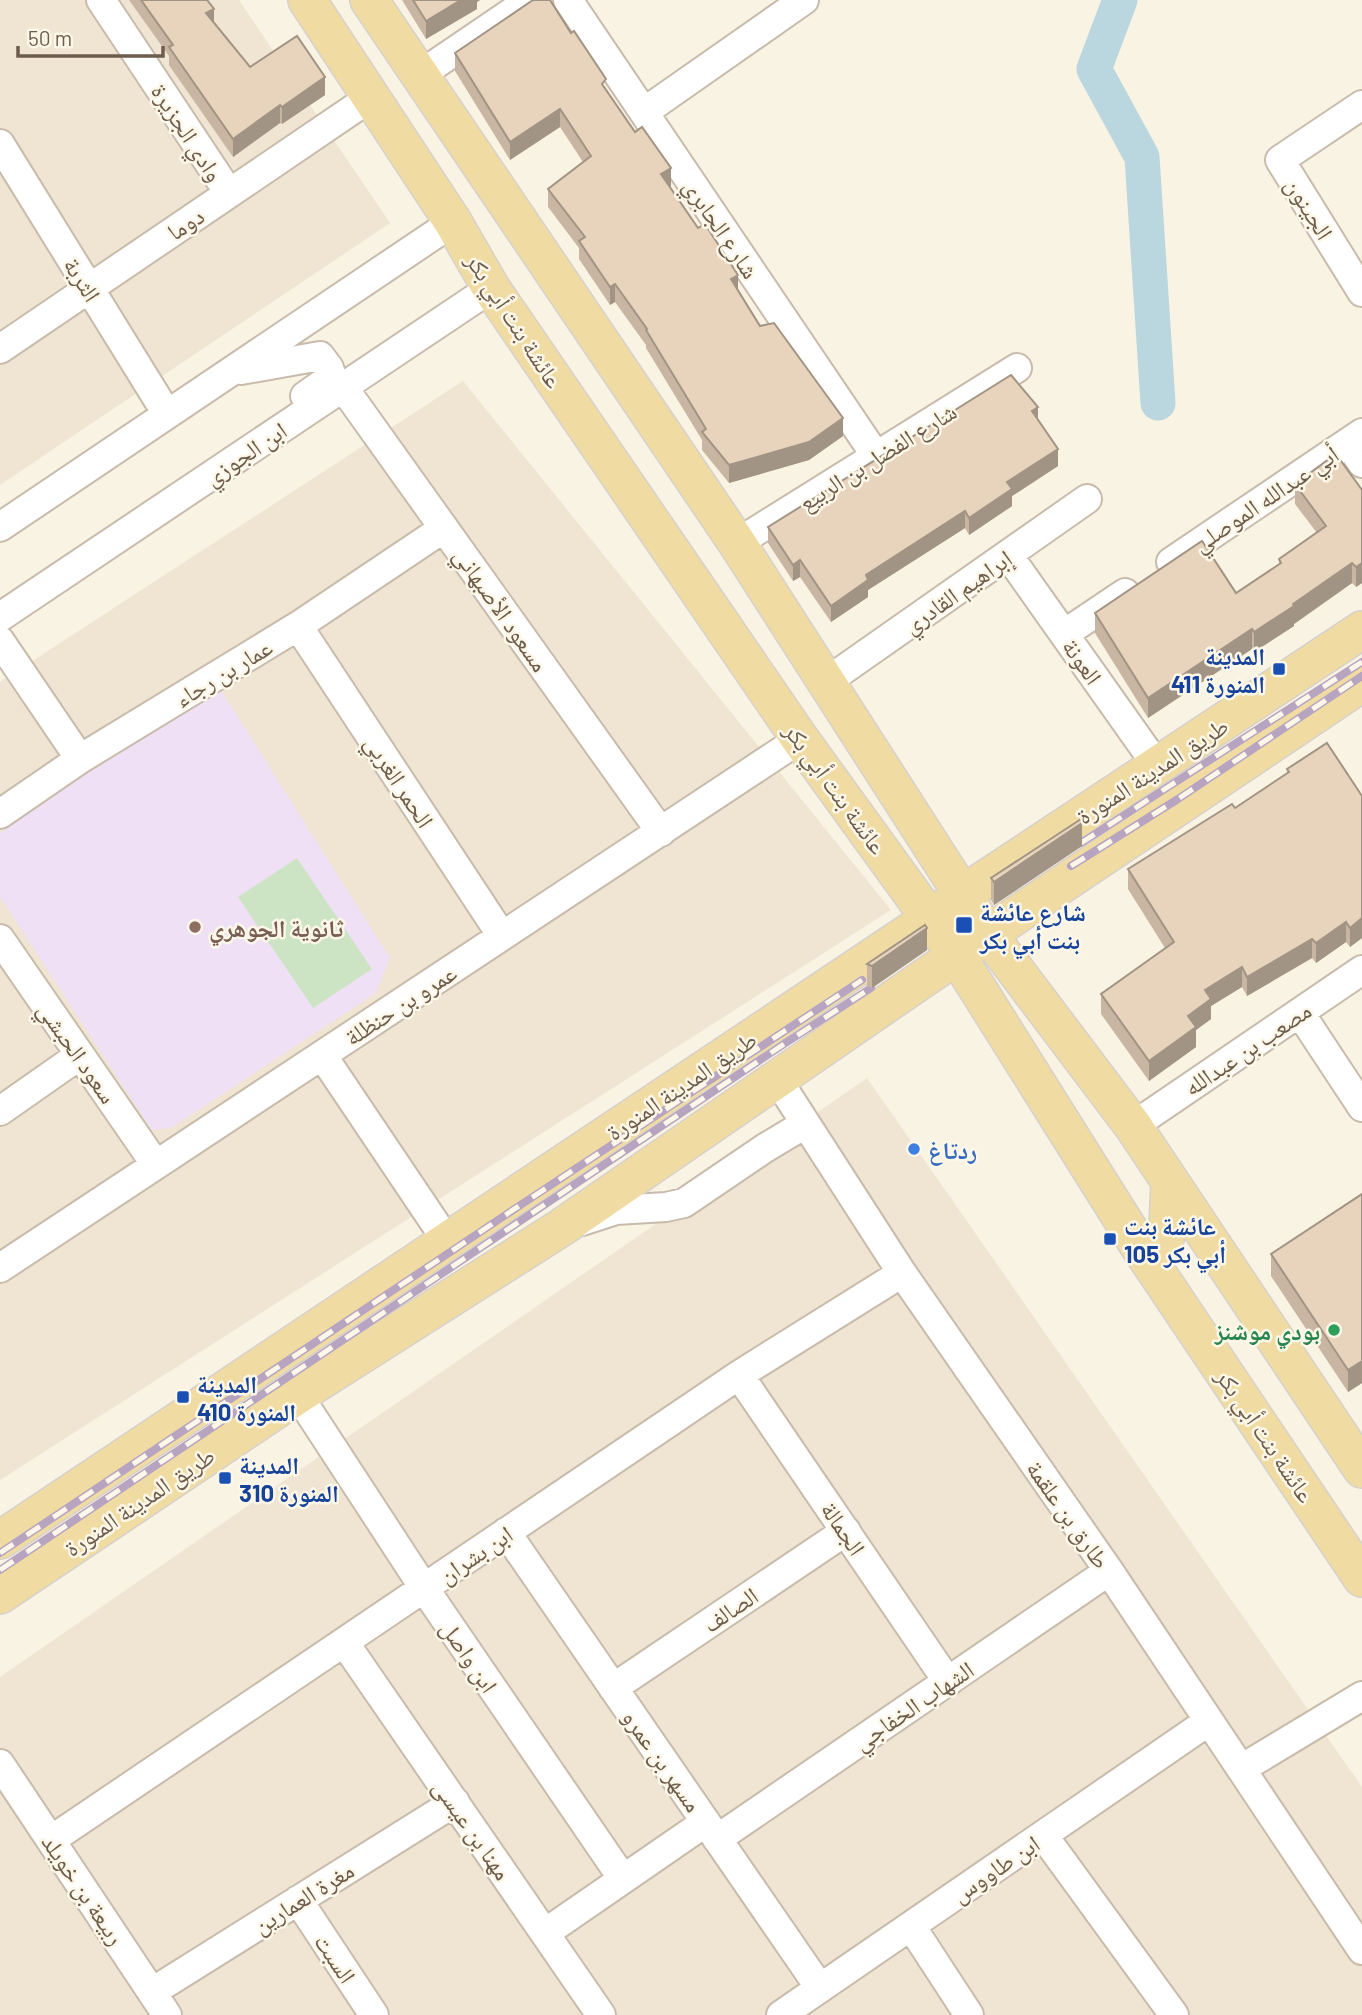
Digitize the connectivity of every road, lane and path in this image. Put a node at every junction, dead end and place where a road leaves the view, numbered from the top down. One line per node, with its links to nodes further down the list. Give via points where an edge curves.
1 (102, 0): 12 (street, وادي الجزيرة)
2 (307, 0): 8 (main road, عائشة بنت أبي بكر)
3 (369, 0): 7 (main road, عائشة بنت أبي بكر)
4 (530, 0): 7 (street)
5 (568, 0): 10 (street, شارع الجابري)
6 (804, 0): 10 (street)
7 (421, 74): 28 (main road, عائشة بنت أبي بكر)
8 (371, 97): 12 (street, دوما); 13 (main road, عائشة بنت أبي بكر)
9 (1362, 105): 16 (street, الجينون, via 1280,160)
10 (644, 113): 24 (street, شارع الجابري)
11 (0, 144): 14 (street, الثربة)
12 (229, 193): 14 (street, دوما)
13 (453, 222): 15 (main road, عائشة بنت أبي بكر); 19 (street)
14 (89, 288): 17 (street, دوما); 21 (street, الثربة)
15 (491, 288): 20 (street, ابن الجوزي); 37 (main road, عائشة بنت أبي بكر)
16 (1362, 292)
17 (0, 349)
18 (1017, 368): 24 (street, شارع الفضل بن الربيع)
19 (231, 371): 21 (street); 23 (street, via 320,356 332,377 259,429)
20 (343, 387): 23 (street, ابن الجوزي); 27 (street, مسعود الأصبهاني)
21 (167, 414): 26 (street)
22 (1357, 446): 33 (street, أبي عبدالله الموصلي)
23 (242, 454): 30 (street, ابن الجوزي)
24 (876, 456): 28 (street, شارع الفضل بن الربيع)
25 (1087, 499): 29 (street, إبراهيم القادري)
26 (0, 527)
27 (444, 527): 31 (street, عمار بن رجاء); 41 (street, مسعود الأصبهاني)
28 (737, 543): 35 (main road, عائشة بنت أبي بكر)
29 (1007, 555): 33 (street, العونة); 35 (street, إبراهيم القادري)
30 (0, 617)
31 (298, 626): 38 (street, عمار بن رجاء); 45 (street, الحمر الغربي)
32 (1362, 630): 39 (main road, طريق المدينة المنورة)
33 (1064, 634): 39 (street, العونة)
34 (0, 641): 38 (street)
35 (826, 682): 42 (main road, عائشة بنت أبي بكر)
36 (1362, 682): 44 (main road, طريق المدينة المنورة)
37 (800, 739): 41 (street, عمرو بن حنظلة); 43 (main road, عائشة بنت أبي بكر)
38 (80, 759): 40 (street, عمار بن رجاء)
39 (1158, 766): 42 (main road, طريق المدينة المنورة)
40 (0, 814)
41 (661, 832): 45 (street, عمرو بن حنظلة)
42 (963, 894): 43 (main road, طريق المدينة المنورة); 44 (main road, عائشة بنت أبي بكر)
43 (931, 918): 47 (main road, عائشة بنت أبي بكر); 60 (main road, طريق المدينة المنورة)
44 (988, 934): 47 (main road, طريق المدينة المنورة); 56 (main road, عائشة بنت أبي بكر)
45 (502, 936): 51 (street, عمرو بن حنظلة)
46 (0, 939): 50 (street, سعود الحبشي)
47 (957, 956): 52 (main road, طريق المدينة المنورة); 61 (main road, عائشة بنت أبي بكر)
48 (1362, 970): 49 (street, مصعب بن عبدالله)
49 (1300, 1013): 53 (street); 56 (street, مصعب بن عبدالله)
50 (80, 1055): 54 (street); 57 (street, سعود الحبشي)
51 (322, 1055): 57 (street, عمرو بن حنظلة); 60 (street)
52 (777, 1079): 55 (street, طارق بن علقمة); 59 (main road, طريق المدينة المنورة)
53 (1362, 1107)
54 (0, 1111)
55 (805, 1124): 59 (street, طريق المدينة المنورة, via 684,1203 616,1210); 63 (street, طارق بن علقمة)
56 (1133, 1126): 58 (main road, عائشة بنت أبي بكر)
57 (156, 1165): 62 (street, عمرو بن حنظلة)
58 (1170, 1182): 61 (main road, via 1166,1236); 66 (main road, عائشة بنت أبي بكر)
59 (562, 1227): 65 (main road, طريق المدينة المنورة)
60 (447, 1241): 69 (main road, طريق المدينة المنورة)
61 (1139, 1246): 71 (main road, عائشة بنت أبي بكر)
62 (0, 1268)
63 (902, 1273): 64 (street, ابن بشران); 70 (street, طارق بن علقمة)
64 (740, 1375): 67 (street, الجمالة); 68 (street, ابن بشران)
65 (298, 1395): 72 (street, ابن واصل); 73 (main road, طريق المدينة المنورة)
66 (1362, 1469)
67 (846, 1531): 75 (street, الجمالة); 76 (street, الصالف)
68 (506, 1532): 72 (street, ابن بشران); 76 (street, مسهر بن عمرو)
69 (0, 1540)
70 (1109, 1572): 75 (street, الشهاب الخفاجي); 78 (street, طارق بن علقمة)
71 (1362, 1578)
72 (424, 1588): 74 (street, ابن بشران); 85 (street, ابن واصل)
73 (0, 1595)
74 (344, 1642): 81 (street, مهنا بن عيسى); 84 (street, ابن بشران)
75 (948, 1682): 82 (street, الشهاب الخفاجي)
76 (613, 1688): 82 (street, مسهر بن عمرو)
77 (1362, 1696): 80 (street)
78 (1209, 1721): 80 (street, طارق بن علقمة); 83 (street, ابن طاووس)
79 (0, 1763): 84 (street, ربيعة بن خويلد)
80 (1241, 1769): 89 (street, طارق بن علقمة)
81 (454, 1802): 86 (street, مغرة العمارين); 88 (street, مهنا بن عيسى)
82 (711, 1830): 85 (street, الشهاب الخفاجي); 90 (street, مسهر بن عمرو)
83 (1044, 1835): 87 (street, ابن طاووس); 96 (street)
84 (51, 1840): 91 (street, ربيعة بن خويلد)
85 (623, 1879): 88 (street, الشهاب الخفاجي)
86 (298, 1900): 91 (street, مغرة العمارين); 92 (street, السبت)
87 (911, 1926): 90 (street, ابن طاووس); 95 (street)
88 (545, 1933): 93 (street, مهنا بن عيسى)
89 (1362, 1950)
90 (820, 1988): 94 (street, ابن طاووس)
91 (160, 2004)
92 (374, 2015)
93 (601, 2015)
94 (781, 2015)
95 (969, 2015)
96 (1174, 2015)

